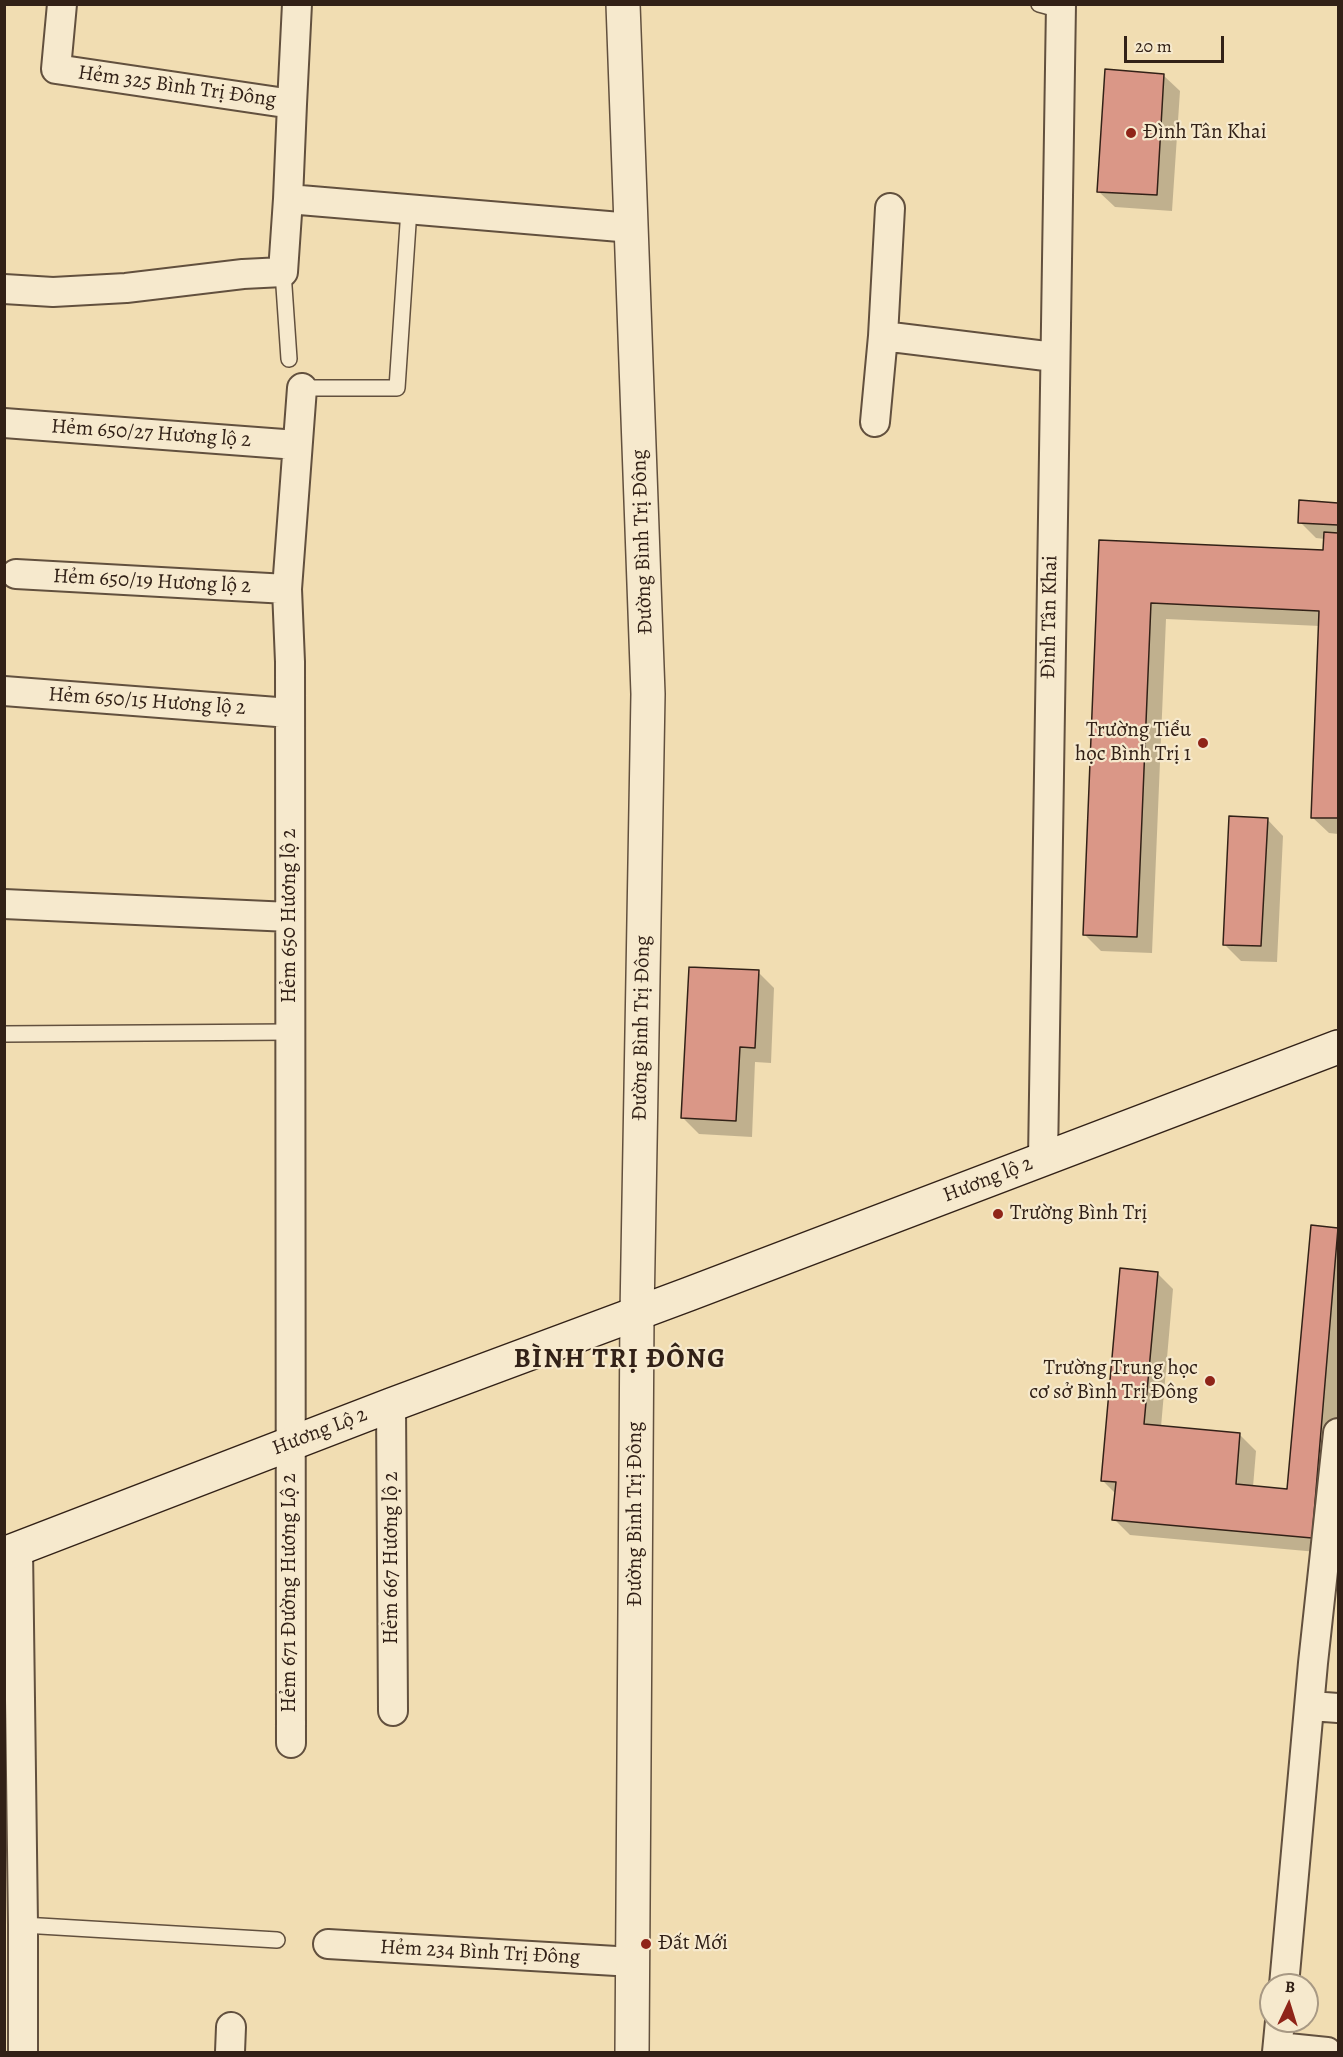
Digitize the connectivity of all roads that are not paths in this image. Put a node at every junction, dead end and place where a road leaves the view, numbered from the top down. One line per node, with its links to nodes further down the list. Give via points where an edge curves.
1 (62, 4): 5 (street, Hẻm 325 Bình Trị Đông, via 56,69)
2 (297, 4): 5 (street)
3 (623, 4): 9 (street, Đường Bình Trị Đông)
4 (1054, 6): 13 (street, Đình Tân Khai)
5 (292, 104): 6 (street, Hẻm 325 Bình Trị Đông)
6 (288, 199): 8 (street); 10 (street, Hẻm 325 Bình Trị Đông)
7 (890, 208): 12 (street)
8 (409, 209): 9 (street); 15 (lane, via 397,388)
9 (632, 228): 29 (street, Đường Bình Trị Đông, via 648,694)
10 (283, 272): 11 (street, via 53,292); 14 (lane)
11 (4, 289)
12 (883, 336): 13 (street); 16 (street)
13 (1054, 357): 28 (street, Đình Tân Khai)
14 (289, 359)
15 (302, 388): 18 (street, Hẻm 650 Hương lộ 2)
16 (875, 422)
17 (4, 423): 18 (street, Hẻm 650/27 Hương lộ 2)
18 (297, 445): 20 (street, Hẻm 650 Hương lộ 2)
19 (16, 574): 20 (street, Hẻm 650/19 Hương lộ 2)
20 (287, 589): 22 (street, Hẻm 650 Hương lộ 2)
21 (4, 691): 22 (street, Hẻm 650/15 Hương lộ 2)
22 (290, 713): 24 (street, Hẻm 650 Hương lộ 2)
23 (4, 904): 24 (street)
24 (290, 917): 25 (street, Hẻm 650 Hương lộ 2)
25 (290, 1032): 26 (lane); 32 (street, Hẻm 650 Hương lộ 2)
26 (4, 1034)
27 (1338, 1047): 28 (street, Hương lộ 2)
28 (1042, 1158): 29 (street, Hương lộ 2)
29 (637, 1314): 30 (street, Hương Lộ 2); 40 (street, Đường Bình Trị Đông)
30 (391, 1405): 32 (street, Hương Lộ 2); 35 (street, Hẻm 667 Hương lộ 2)
31 (1338, 1433): 34 (street, via 1313,1663)
32 (290, 1444): 33 (street, Hương Lộ 2); 36 (street, Hẻm 671 Đường Hương Lộ 2)
33 (11, 1552): 37 (street)
34 (1325, 1707): 41 (street)
35 (393, 1711)
36 (291, 1743)
37 (23, 1925): 38 (lane); 43 (street)
38 (277, 1941)
39 (328, 1944): 40 (street, Hẻm 234 Bình Trị Đông)
40 (633, 1962): 44 (street, Đường Bình Trị Đông)
41 (1286, 1973)
42 (1278, 2040): 45 (street)
43 (23, 2052)
44 (632, 2052)
45 (1327, 2052)

